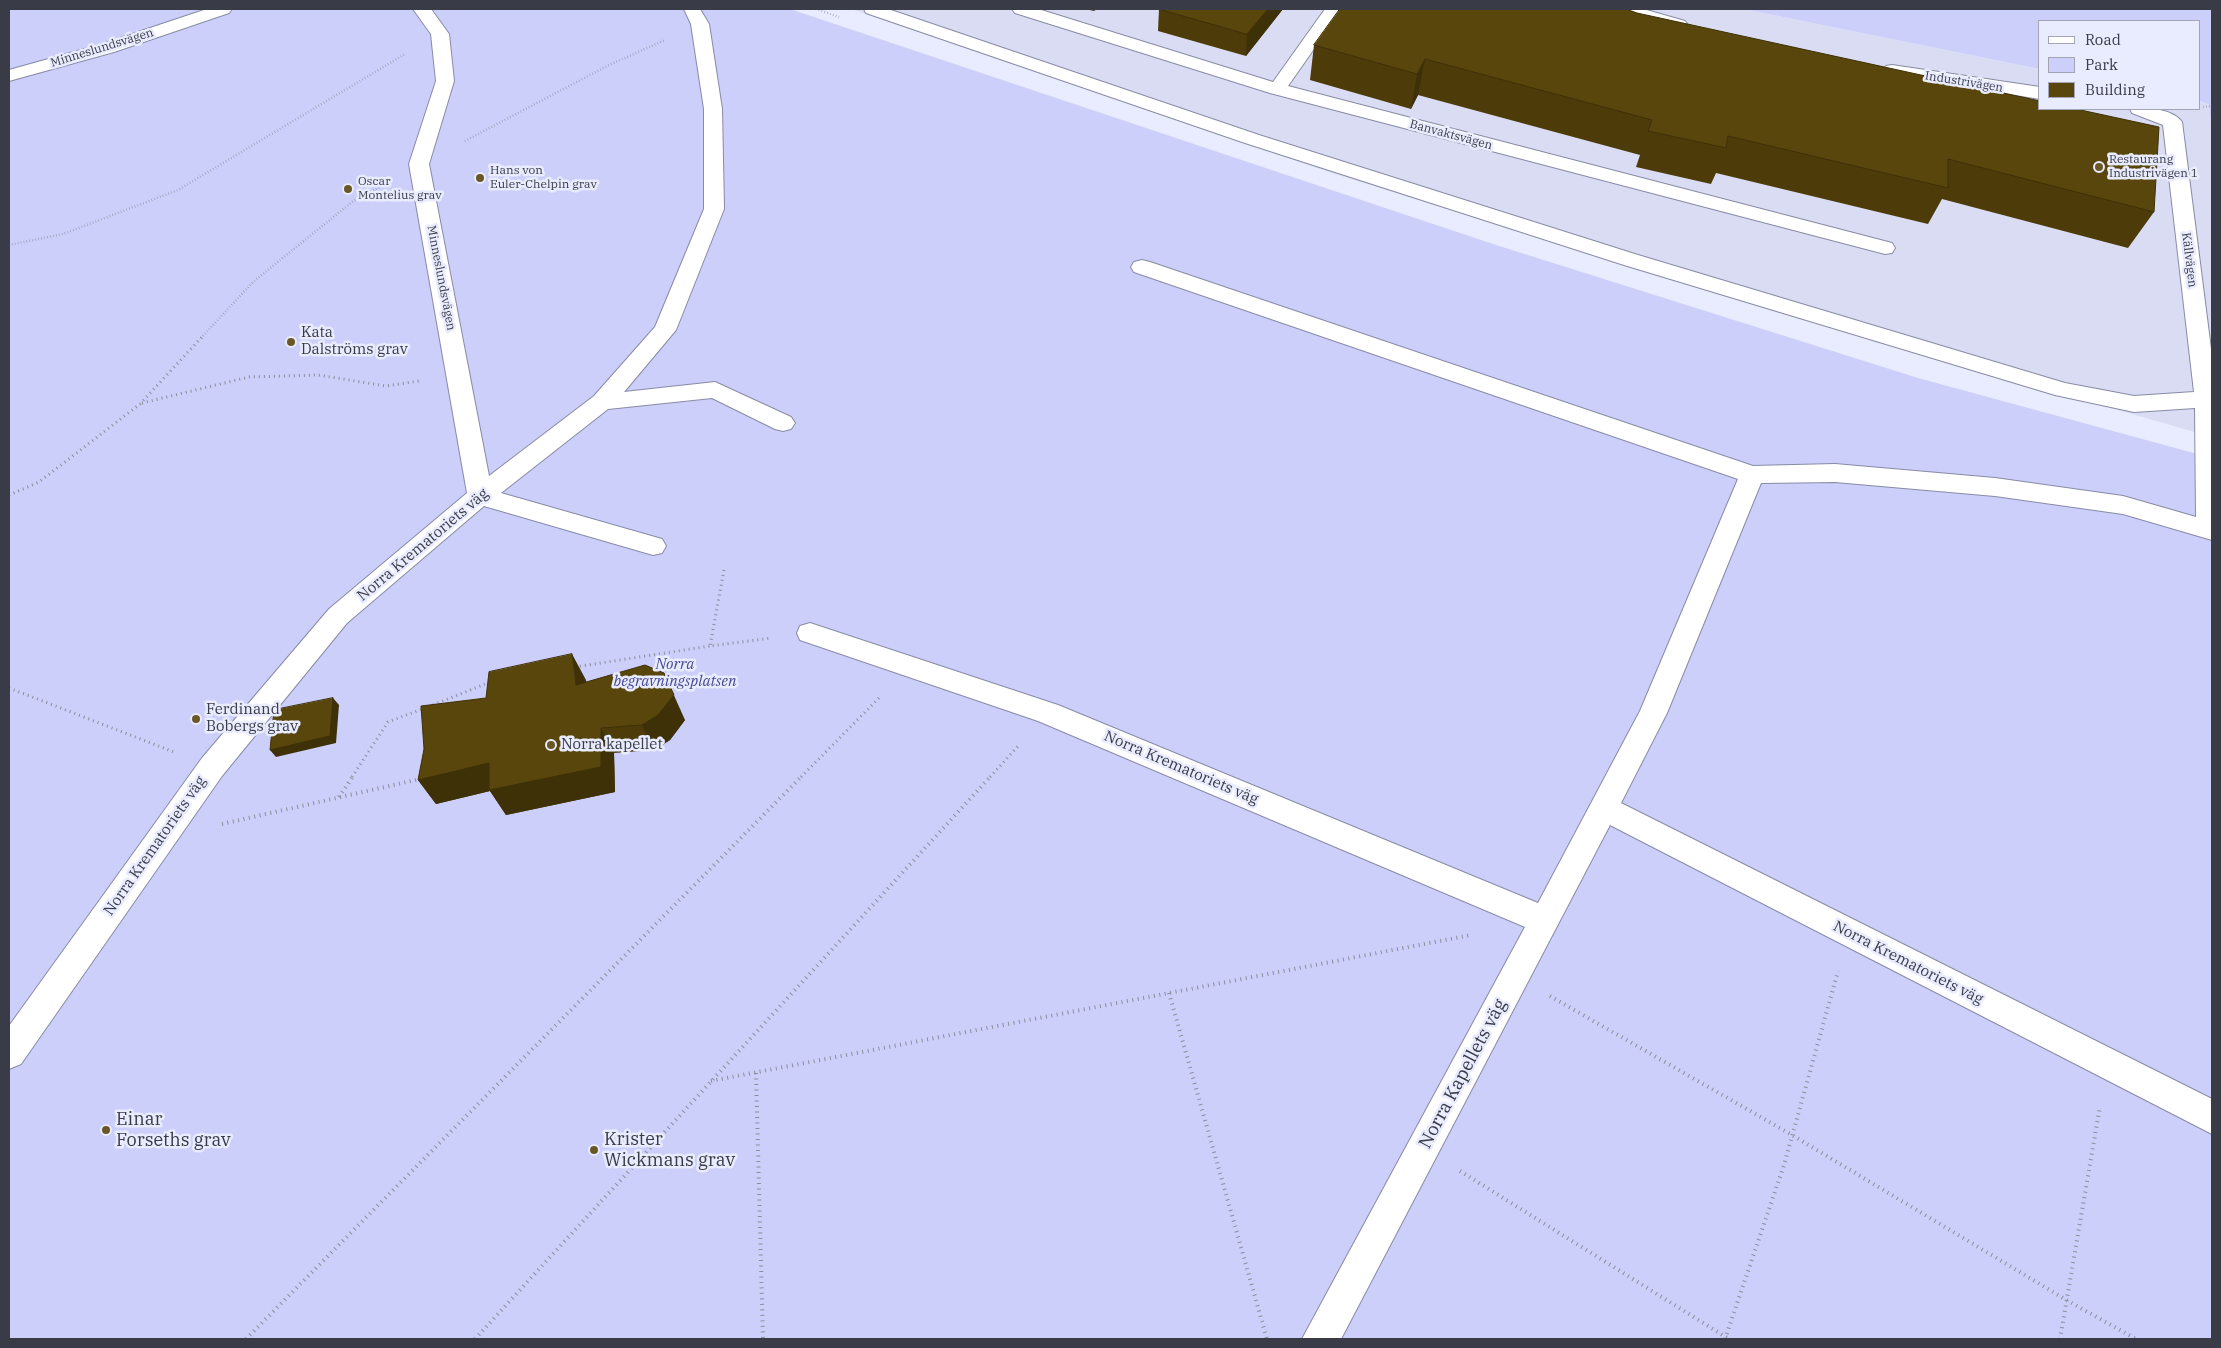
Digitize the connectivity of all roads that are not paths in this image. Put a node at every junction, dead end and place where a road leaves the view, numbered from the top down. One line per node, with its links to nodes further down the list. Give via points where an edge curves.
1 (224, 9): 10 (street, Minneslundsvägen, via 108,48)
2 (422, 9): 20 (street, Minneslundsvägen, via 440,34 445,81 419,164)
3 (872, 9): 16 (street, via 1281,148 1631,260 2063,390 2134,404)
4 (1021, 9): 11 (street, Banvaktsvägen)
5 (1334, 9): 11 (street)
6 (1626, 9): 8 (street)
7 (696, 16): 17 (street, Norra Krematoriets väg, via 713,109 714,209 665,330)
8 (1698, 29)
9 (1877, 68): 12 (street, Industrivägen)
10 (9, 76)
11 (1277, 90): 14 (street, Banvaktsvägen)
12 (2038, 93)
13 (2142, 110): 16 (street, Källvägen, via 2172,122)
14 (1885, 248)
15 (1142, 267): 19 (street)
16 (2209, 398): 21 (street, Källvägen)
17 (602, 402): 18 (street, via 715,390); 20 (street, Norra Krematoriets väg)
18 (783, 423)
19 (1752, 475): 21 (street, via 1835,473 1994,488 2123,505); 24 (street, Norra Kapellets väg, via 1653,713)
20 (480, 496): 22 (street); 26 (street, Norra Krematoriets väg, via 338,616 212,767)
21 (2210, 531)
22 (653, 546)
23 (810, 633): 25 (street, Norra Krematoriets väg, via 1048,713)
24 (1604, 808): 25 (street, Norra Kapellets väg); 27 (street, Norra Krematoriets väg)
25 (1545, 920): 28 (street, Norra Kapellets väg)
26 (9, 1053)
27 (2212, 1117)
28 (1321, 1339)

